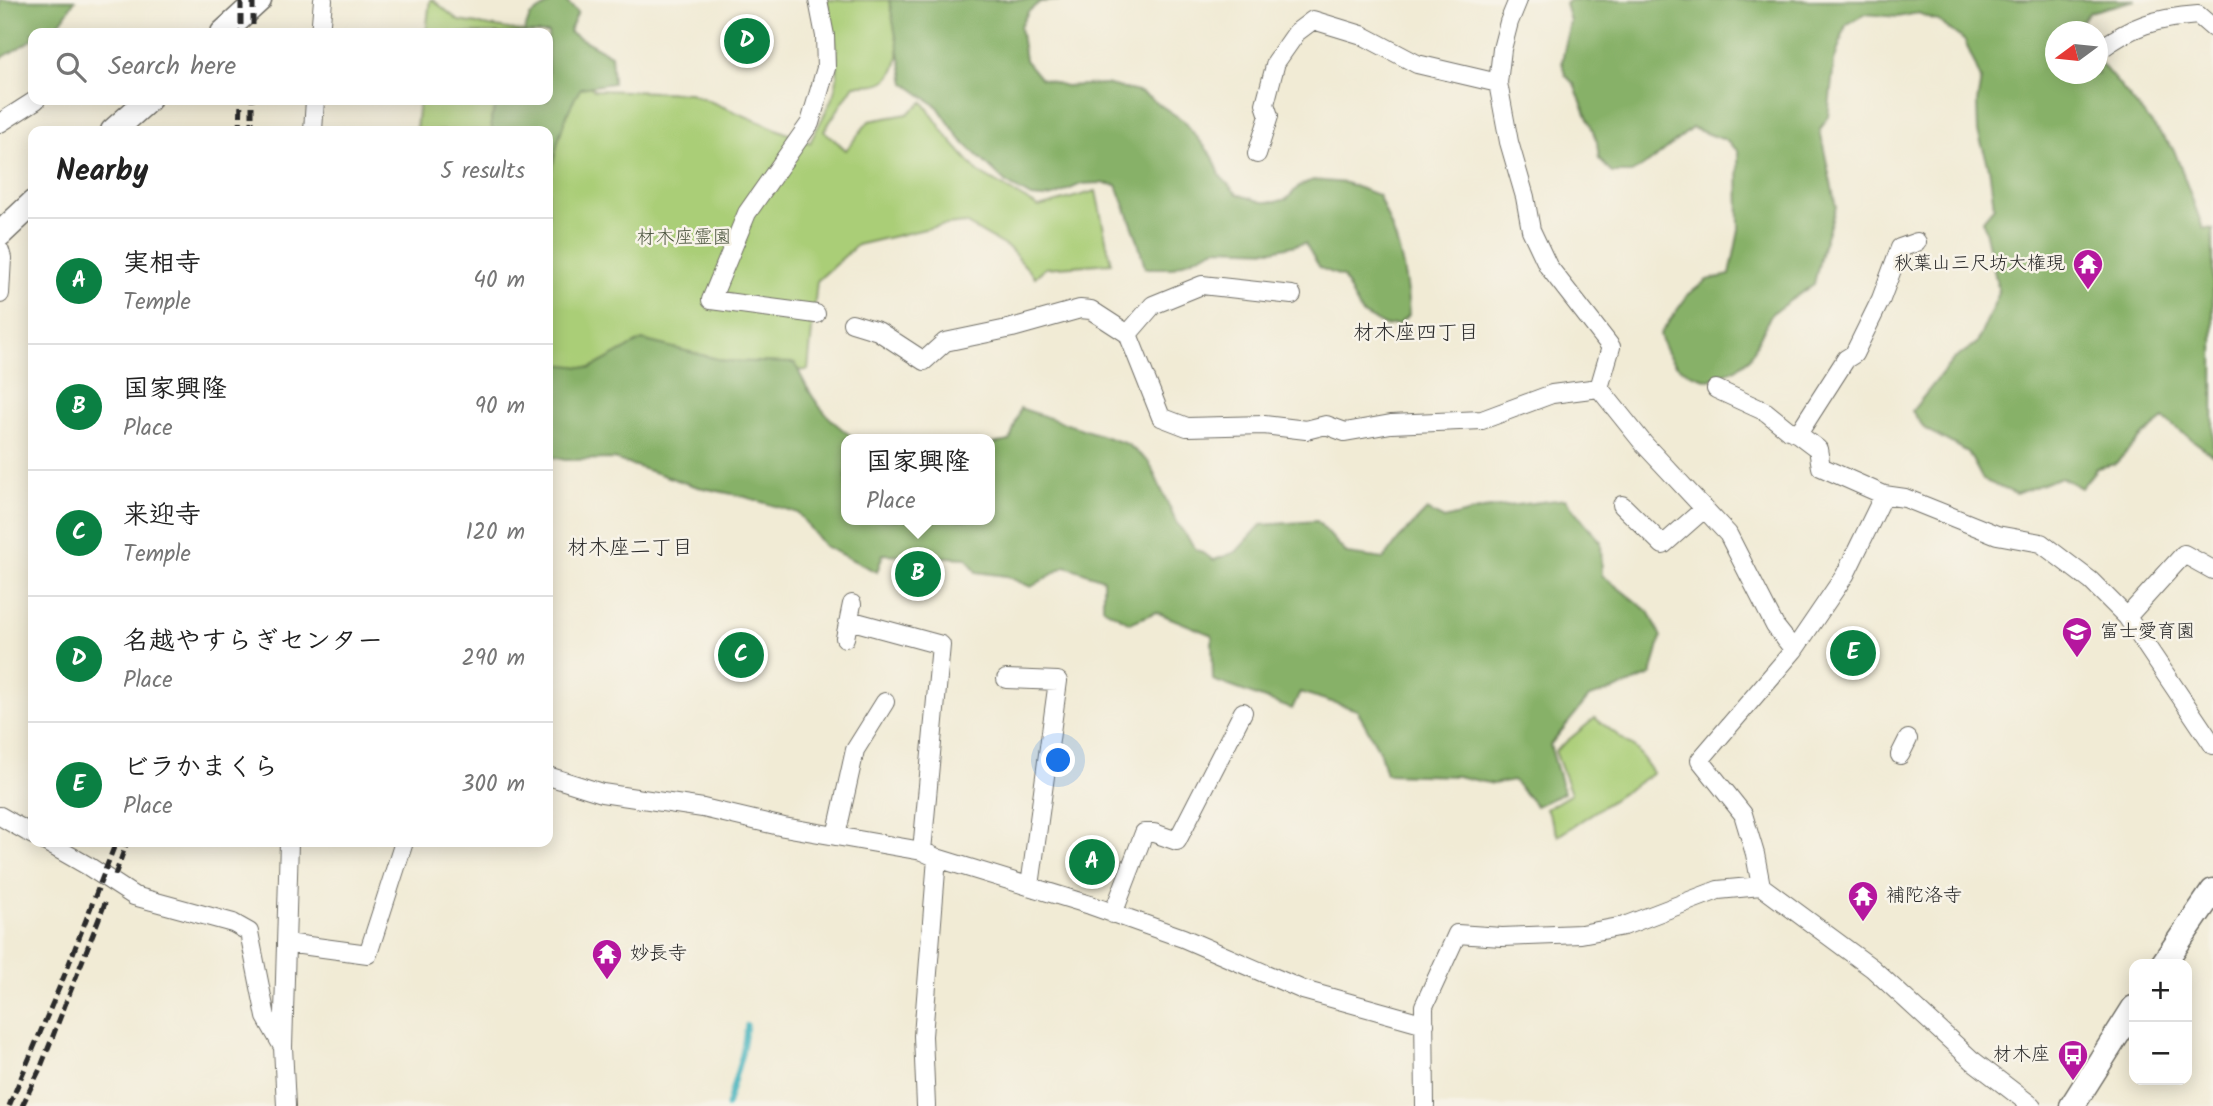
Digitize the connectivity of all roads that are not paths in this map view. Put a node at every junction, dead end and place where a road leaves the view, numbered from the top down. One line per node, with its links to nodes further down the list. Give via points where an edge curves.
1 (259, 0): 5 (street)
2 (323, 0): 6 (street)
3 (818, 0): 23 (street, via 826,68 810,123 747,213 711,300)
4 (1518, 0): 9 (street, via 1502,49)
5 (228, 28)
6 (320, 28)
7 (2213, 28): 8 (street, via 2198,15 2171,17 2143,24)
8 (2108, 44)
9 (1498, 82): 16 (street, via 1417,64 1362,35 1312,20 1297,32 1276,62 1265,104 1269,116); 26 (street, via 1531,230 1548,266 1611,347)
10 (28, 105): 13 (street)
11 (142, 105): 14 (street)
12 (315, 105): 15 (street)
13 (0, 122)
14 (119, 126)
15 (313, 126)
16 (1257, 154)
17 (28, 208): 18 (street)
18 (0, 234)
19 (1917, 242): 28 (street, via 1900,248 1854,354 1846,359)
20 (0, 251): 21 (street)
21 (0, 294)
22 (1292, 295): 25 (street, via 1202,285 1153,305)
23 (816, 314)
24 (852, 323): 25 (street, via 878,331 924,361 945,342 1080,309 1091,310)
25 (1128, 334): 26 (street, via 1161,417 1187,427 1264,425 1306,430 1326,425 1345,432 1391,424 1482,420 1552,394)
26 (1599, 388): 31 (street)
27 (1716, 389): 28 (street, via 1766,412)
28 (1798, 434): 29 (street, via 1818,449 1821,467)
29 (1884, 495): 33 (street, via 1905,498 1997,535 2042,543); 35 (street, via 1845,575)
30 (1622, 505): 31 (street, via 1662,545)
31 (1704, 509): 35 (street, via 1728,534 1774,626)
32 (2213, 570): 33 (street, via 2184,554)
33 (2127, 617): 39 (street)
34 (845, 638): 47 (street, via 851,612 941,645)
35 (1794, 650): 49 (street, via 1700,760 1743,814)
36 (1006, 679): 48 (street, via 1058,681)
37 (885, 702): 43 (street, via 855,750)
38 (1243, 712): 51 (street, via 1177,841 1144,833)
39 (2213, 745)
40 (553, 778): 43 (street, via 602,793 703,808)
41 (0, 816): 42 (street)
42 (28, 832)
43 (836, 836): 47 (street)
44 (55, 847): 56 (street, via 134,896 233,923 249,932 266,1017)
45 (289, 847): 52 (street)
46 (402, 847): 52 (street, via 368,954)
47 (930, 854): 48 (street); 58 (street, via 923,1036)
48 (1030, 886): 51 (street)
49 (1761, 886): 55 (street, via 1718,890 1624,926 1581,934 1457,934 1424,1006); 60 (street, via 1872,968 1972,1059)
50 (2213, 891): 53 (street)
51 (1113, 914): 55 (street, via 1183,938 1303,990)
52 (286, 943): 56 (street)
53 (2167, 959)
54 (2129, 1016): 61 (street)
55 (1425, 1024): 59 (street)
56 (283, 1047): 57 (street)
57 (286, 1106)
58 (926, 1106)
59 (1425, 1106)
60 (2032, 1106)
61 (2072, 1106)

